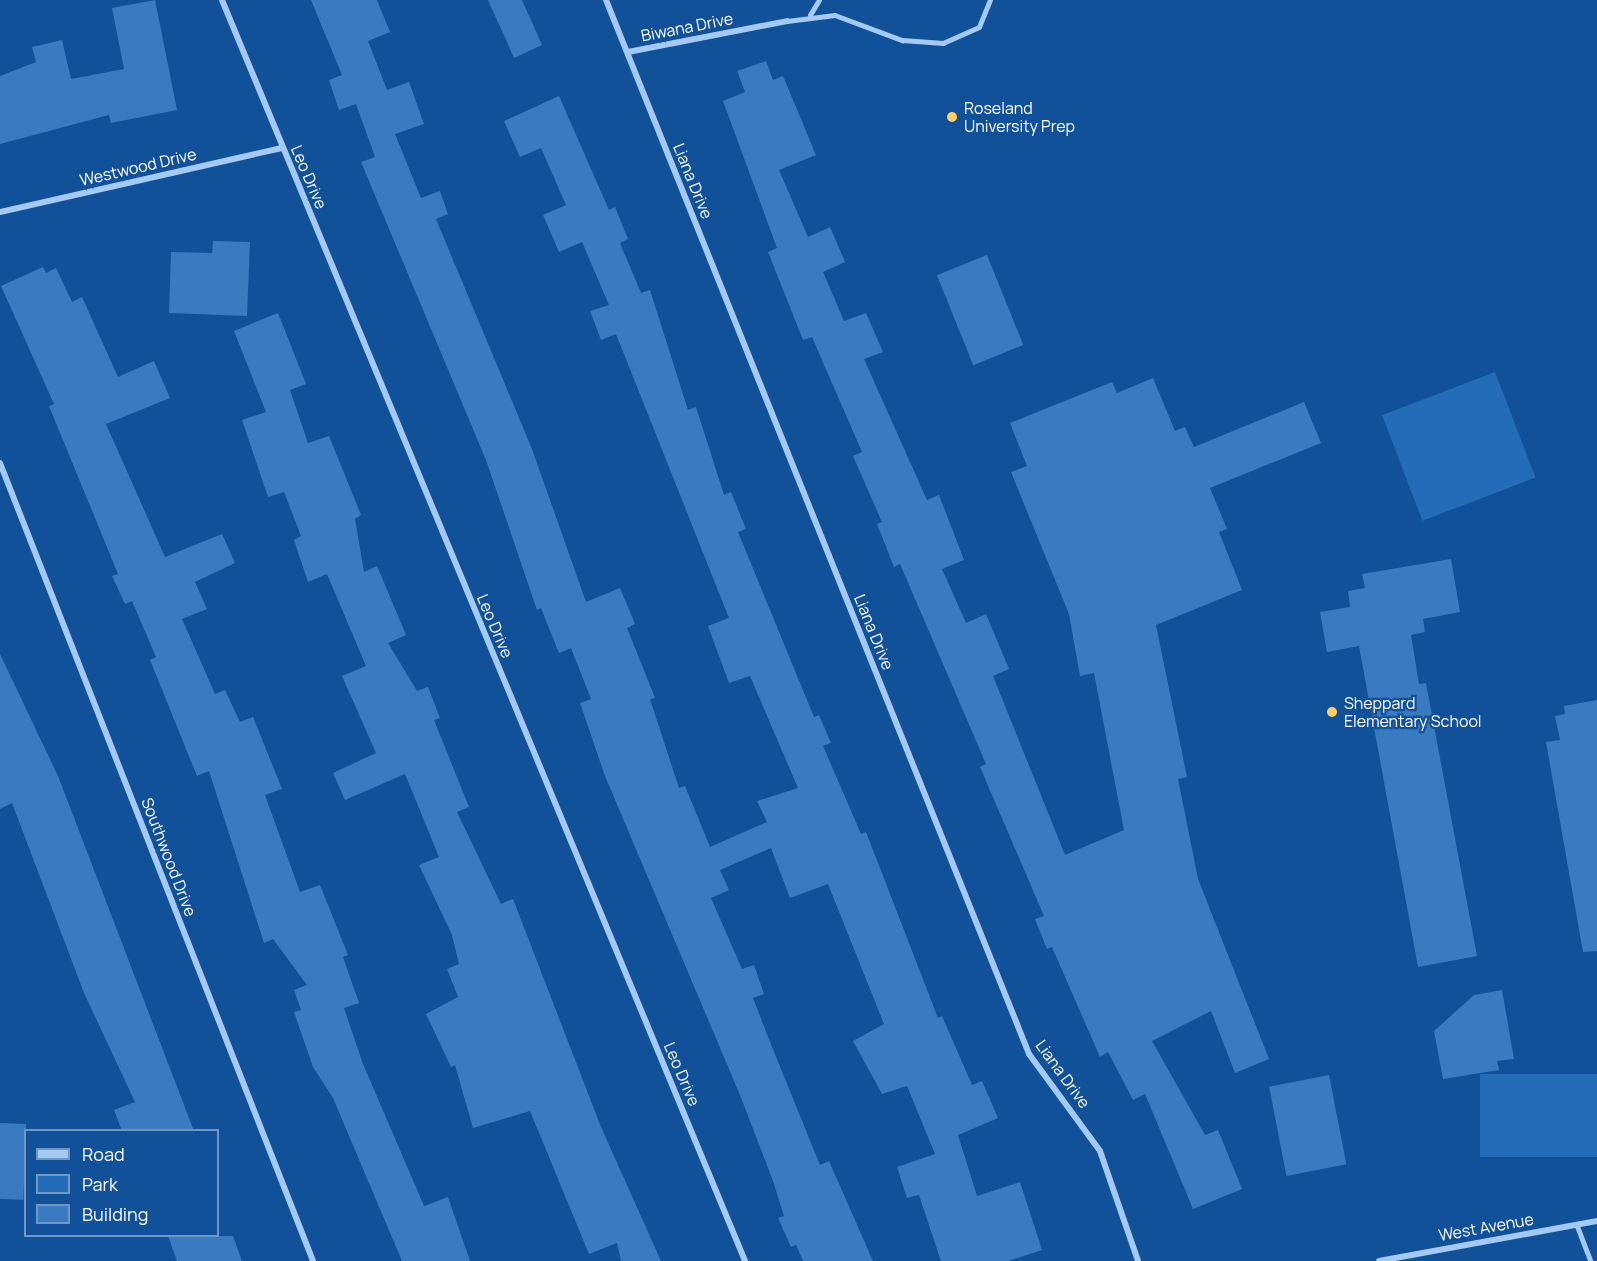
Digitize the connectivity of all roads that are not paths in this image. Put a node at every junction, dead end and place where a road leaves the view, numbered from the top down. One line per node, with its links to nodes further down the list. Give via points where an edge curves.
1 (222, 0): 8 (street, Leo Drive)
2 (606, 0): 7 (street, Liana Drive)
3 (819, 0): 5 (lane)
4 (990, 0): 5 (lane, via 979,27 943,43 902,40 835,15)
5 (810, 15): 6 (lane)
6 (787, 21): 7 (street, Biwana Drive)
7 (628, 52): 15 (street, Liana Drive, via 1029,1054 1100,1150)
8 (282, 148): 9 (street, Westwood Drive); 14 (street, Leo Drive)
9 (0, 212)
10 (0, 463): 13 (street, Southwood Drive)
11 (1597, 1221): 12 (street, West Avenue)
12 (1577, 1225): 16 (street, West Avenue); 17 (lane)
13 (313, 1261)
14 (745, 1261)
15 (1138, 1261)
16 (1379, 1261)
17 (1591, 1261)

